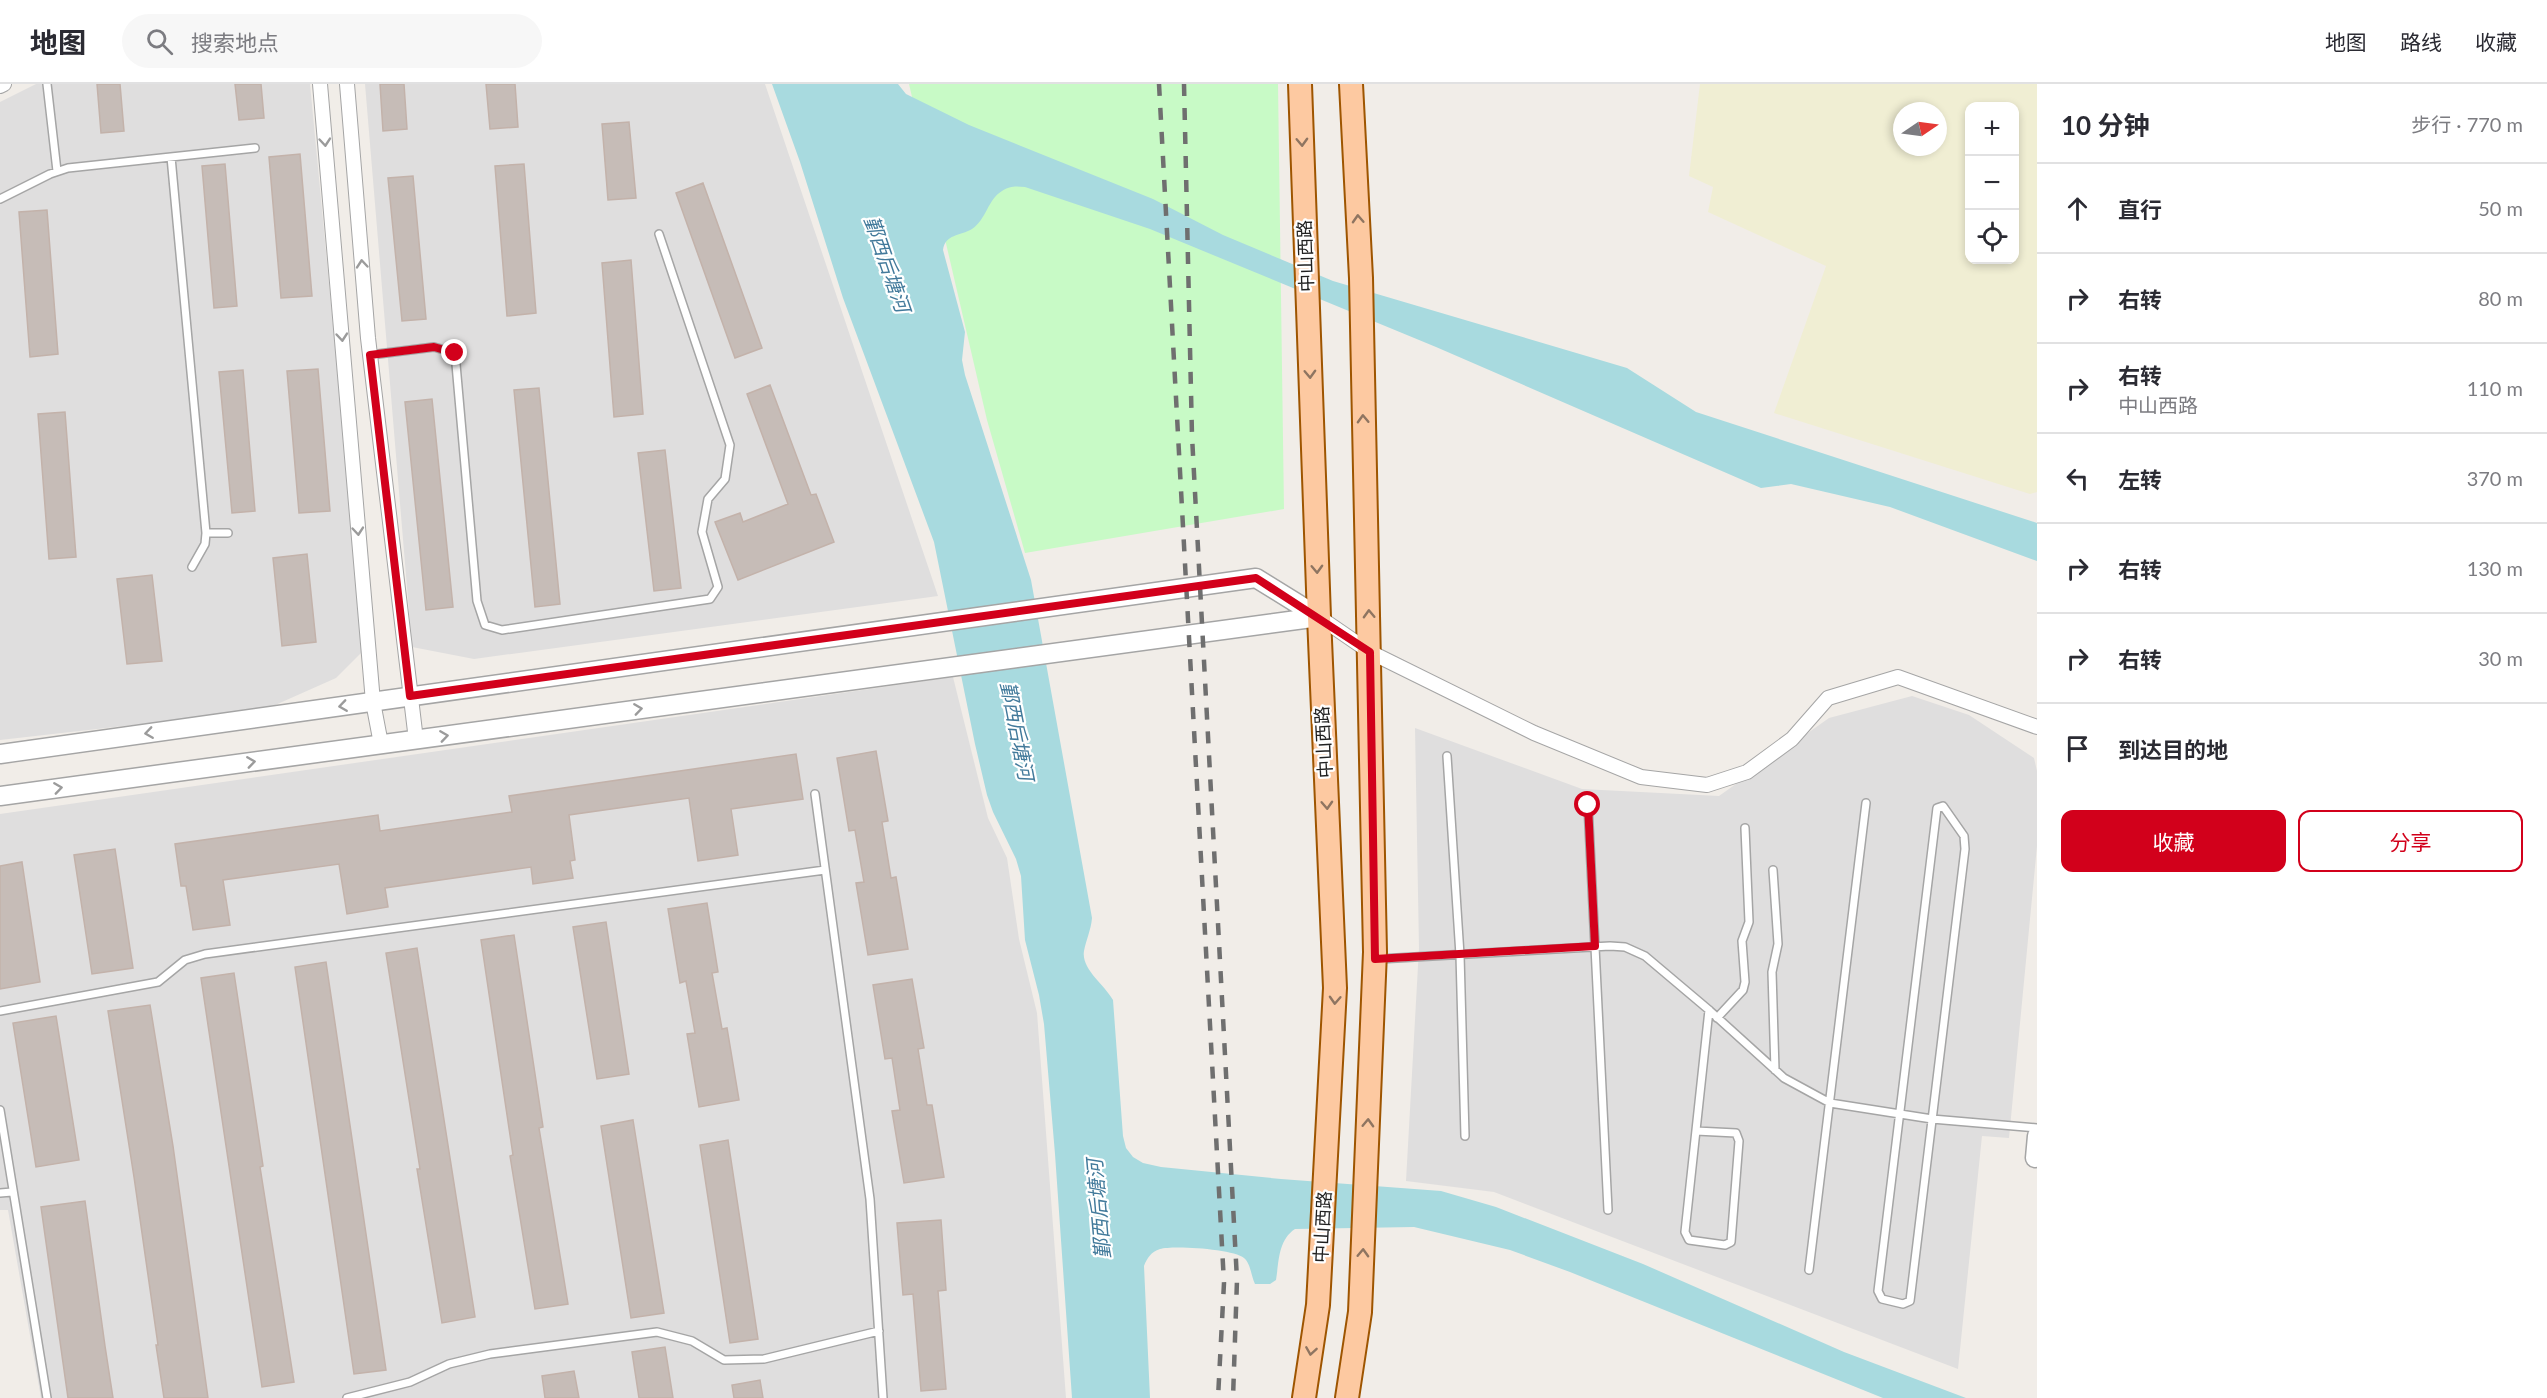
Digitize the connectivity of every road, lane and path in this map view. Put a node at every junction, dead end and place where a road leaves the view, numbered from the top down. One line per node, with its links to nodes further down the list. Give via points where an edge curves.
1 (48, 84): 8 (lane)
2 (320, 84): 18 (street, one-way to 18)
3 (347, 84): 11 (street, one-way to 3)
4 (1300, 84): 15 (main road, 中山西路, one-way to 15)
5 (1351, 84): 16 (main road, one-way to 5, via 1361,278)
6 (255, 148): 7 (lane)
7 (171, 157): 8 (lane); 13 (lane)
8 (57, 171): 9 (lane)
9 (0, 199)
10 (659, 234): 11 (lane, via 730,445 725,479 708,499 702,532 718,587 710,599 502,630 485,625 477,601 455,353 434,347)
11 (370, 355): 17 (street)
12 (228, 532): 13 (lane)
13 (206, 533): 14 (lane, via 205,544)
14 (192, 567)
15 (1319, 617): 16 (street); 17 (street, via 1256,578); 20 (street, one-way to 15); 53 (main road, 中山西路, one-way to 53, via 1335,988 1318,1305)
16 (1370, 652): 19 (street, via 1534,733 1641,777 1707,785 1748,772 1792,739 1828,698 1898,677); 33 (main road)
17 (410, 696): 18 (street); 20 (street)
18 (373, 702): 21 (street); 22 (street, one-way to 22)
19 (2037, 727)
20 (416, 740): 21 (street)
21 (381, 744): 25 (street, one-way to 21)
22 (0, 754)
23 (1448, 756): 32 (lane)
24 (815, 794): 29 (lane)
25 (0, 796)
26 (1866, 803): 38 (lane)
27 (1588, 805): 31 (lane)
28 (1745, 828): 36 (lane, via 1749,922 1742,941 1745,982 1743,990)
29 (825, 870): 35 (lane, via 205,954 185,960 158,982); 49 (lane, via 870,1199)
30 (1773, 870): 37 (lane, via 1778,944 1772,972)
31 (1595, 946): 32 (lane); 34 (lane, via 1625,947 1645,956); 47 (lane)
32 (1460, 955): 33 (lane); 43 (lane)
33 (1375, 959): 54 (main road, one-way to 33, via 1360,1312)
34 (1709, 1010): 36 (lane); 42 (lane)
35 (0, 1011)
36 (1717, 1018): 37 (lane)
37 (1775, 1070): 38 (lane)
38 (1830, 1102): 40 (lane); 48 (lane)
39 (0, 1110): 45 (lane)
40 (1899, 1113): 41 (lane); 41 (lane, via 1878,1291 1882,1299 1904,1304 1910,1301); 41 (lane, via 1937,808 1943,806 1964,836 1965,849)
41 (1932, 1119): 44 (lane)
42 (1696, 1131): 42 (lane, via 1685,1232 1689,1240 1725,1245 1731,1242 1739,1141 1736,1133)
43 (1465, 1136)
44 (2036, 1143)
45 (12, 1192): 46 (lane); 50 (lane)
46 (0, 1193)
47 (1608, 1210)
48 (1809, 1269)
49 (879, 1331): 51 (lane, via 764,1359 724,1360 692,1341 645,1333 490,1354 449,1364 410,1382); 52 (lane)
50 (47, 1398)
51 (347, 1398)
52 (884, 1398)
53 (1304, 1398)
54 (1347, 1398)

